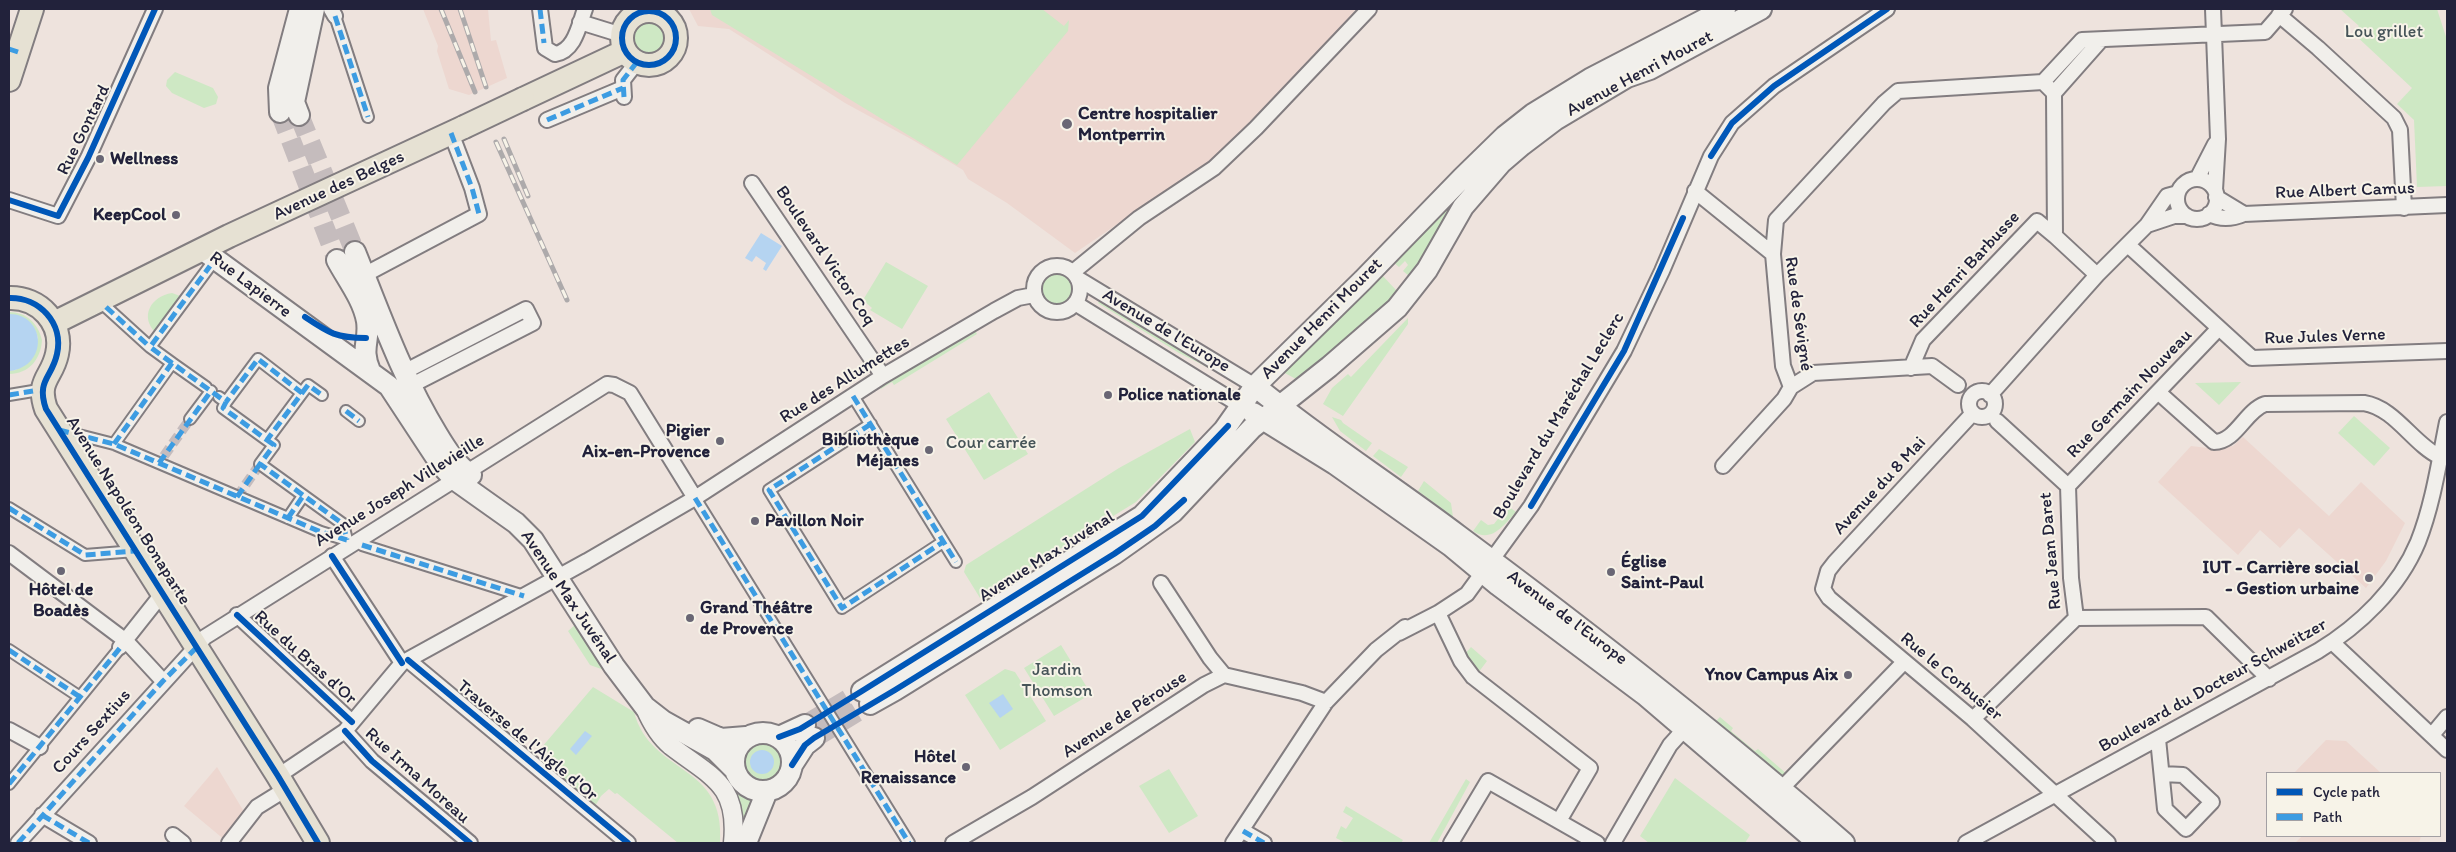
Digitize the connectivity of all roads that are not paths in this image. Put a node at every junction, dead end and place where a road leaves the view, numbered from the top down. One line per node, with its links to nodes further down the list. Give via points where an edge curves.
1 (32, 9): 19 (main road)
2 (155, 9): 33 (street, Rue Gontard, via 88,158 58,216)
3 (300, 9): 4 (main road, via 279,88 290,113)
4 (314, 9)
5 (540, 9): 15 (street, via 545,48 555,54 566,51)
6 (585, 9): 15 (street)
7 (1368, 9): 46 (street, via 1214,168 1139,218)
8 (1725, 9): 26 (main road, Avenue Henri Mouret, via 1559,96)
9 (1761, 9): 73 (main road, Avenue Henri Mouret, via 1650,69 1628,77 1555,120 1522,145 1501,163 1463,207 1427,270 1397,308)
10 (1887, 9): 30 (street, Boulevard du Maréchal Leclerc, via 1774,86 1732,123 1711,156)
11 (2214, 9): 16 (street)
12 (654, 10): 18 (main road, via 636,13 624,26); 18 (main road, via 670,19 674,27 677,36 674,50 657,64 647,65)
13 (2282, 12): 16 (street, via 2265,32); 35 (street, via 2394,118 2400,130)
14 (333, 13): 23 (street)
15 (580, 22): 18 (street)
16 (2215, 34): 17 (street); 27 (street)
17 (2100, 41): 21 (street, via 2082,40); 22 (street)
18 (628, 49): 24 (street, via 623,92); 25 (main road, Avenue des Belges, bridge)
19 (13, 50): 20 (main road)
20 (9, 80)
21 (2043, 82): 22 (street); 42 (street, via 1898,91 1776,220)
22 (2054, 93): 40 (street)
23 (368, 117)
24 (547, 120)
25 (458, 130): 43 (main road, Avenue des Belges); 45 (street, via 479,214)
26 (1506, 136): 44 (street, via 1492,142); 64 (main road, Avenue Henri Mouret)
27 (2218, 139): 28 (street); 32 (street)
28 (2197, 179): 31 (street, via 2184,183); 32 (street, via 2206,181)
29 (752, 183): 61 (street, Boulevard Victor Coq)
30 (1695, 191): 42 (street, Rue de Sévigné); 99 (street, Boulevard du Maréchal Leclerc, via 1624,351 1531,506)
31 (2178, 193): 38 (street, via 2178,206); 39 (street, via 2167,196)
32 (2216, 193): 36 (street); 37 (street)
33 (9, 200)
34 (2447, 204): 35 (street, Rue Albert Camus)
35 (2404, 208): 37 (street, Rue Albert Camus)
36 (2210, 214): 37 (street, Rue Albert Camus, via 2218,219); 38 (street, via 2200,218)
37 (2244, 214)
38 (2187, 216): 39 (street, via 2174,216)
39 (2147, 225): 41 (street)
40 (2055, 236): 47 (street); 59 (street, Rue Henri Barbusse, via 2037,221 1923,340)
41 (2128, 245): 47 (street); 53 (street, Rue Jules Verne)
42 (1773, 254): 65 (street, Rue de Sévigné, via 1783,366)
43 (206, 258): 52 (main road, Avenue des Belges); 55 (street); 60 (main road, Rue Lapierre)
44 (1370, 259)
45 (364, 275): 54 (main road, Avenue Max Juvénal, via 346,256 367,322); 56 (main road, Avenue Max Juvénal)
46 (1075, 275): 48 (street, via 1058,266 1050,267 1042,270); 50 (street, via 1080,291); 64 (street, Avenue de l'Europe)
47 (2097, 275): 102 (street, Avenue du 8 Mai, via 1990,395 1983,392 1972,397 1969,403 1973,413 1835,562 1828,571)
48 (1034, 289): 50 (street, via 1043,308 1051,311 1066,310); 61 (street, Rue des Allumettes)
49 (9, 298): 52 (main road, via 22,298 39,306)
50 (1075, 303): 74 (street, Avenue de l'Europe)
51 (106, 307): 55 (street)
52 (54, 323): 66 (main road, via 57,354)
53 (2219, 328): 57 (street, Rue Jules Verne, via 2252,358); 67 (street, Rue Germain Nouveau)
54 (366, 338): 56 (street, via 383,342); 60 (main road, Avenue Max Juvénal, via 364,358)
55 (150, 347): 58 (street)
56 (394, 350): 62 (main road, Avenue Max Juvénal)
57 (2447, 351)
58 (172, 363): 69 (street); 84 (street)
59 (1911, 368): 63 (street, via 1932,366); 65 (street, via 1813,373)
60 (370, 371): 87 (main road, Avenue Max Juvénal, via 398,397 441,466)
61 (883, 376): 72 (street, Rue des Allumettes)
62 (407, 379): 62 (street, via 526,309 533,323); 87 (main road, Avenue Max Juvénal)
63 (1958, 385)
64 (1255, 386): 73 (main road, Avenue de l'Europe); 74 (main road, Avenue Henri Mouret)
65 (1791, 387): 86 (street)
66 (38, 389): 70 (street); 82 (main road, Avenue Napoléon Bonaparte)
67 (2158, 392): 85 (street, via 2214,442 2229,437 2258,406 2265,404 2372,404 2383,410 2426,450); 88 (street, Rue Germain Nouveau)
68 (302, 393): 69 (street, via 258,360); 71 (street, via 308,385); 83 (street)
69 (215, 394): 76 (street); 83 (street, via 223,408)
70 (9, 395)
71 (322, 395)
72 (853, 396): 81 (street); 90 (street, Rue des Allumettes)
73 (1279, 406): 77 (main road, Avenue Henri Mouret); 99 (main road, Avenue de l'Europe, via 1402,493)
74 (1242, 407): 77 (main road, Avenue de l'Europe); 77 (main road, Avenue Max Juvénal, via 1142,516 866,697 904,685 1155,526 1173,512)
75 (346, 412): 78 (street)
76 (190, 419)
77 (1263, 420): 99 (main road, Avenue de l'Europe, via 1335,464 1451,546)
78 (359, 421)
79 (1997, 421): 88 (street, Rue Jean Daret)
80 (2447, 422): 85 (street, Boulevard du Docteur Schweitzer)
81 (871, 424): 93 (street); 93 (street, via 769,490 842,608)
82 (59, 430): 84 (street); 95 (main road, Avenue Napoléon Bonaparte)
83 (268, 440): 89 (street, via 274,445 260,464)
84 (114, 444): 92 (street, via 161,460)
85 (2440, 457): 109 (street, Boulevard du Docteur Schweitzer, via 2422,529 2412,554 2372,609)
86 (1724, 466)
87 (460, 475): 90 (street, Avenue Joseph Villevieille, via 607,384 630,393); 97 (street, Avenue Joseph Villevieille); 100 (main road, Avenue Max Juvénal, via 516,523)
88 (2068, 486): 107 (street, Rue Jean Daret, via 2071,578)
89 (304, 496): 92 (street); 92 (street, via 343,524 347,540)
90 (695, 498): 100 (street, Rue des Allumettes); 152 (street)
91 (9, 508): 95 (street, via 85,555)
92 (288, 518)
93 (943, 542): 98 (street)
94 (362, 545): 104 (street)
95 (135, 551): 103 (main road, Avenue Napoléon Bonaparte)
96 (9, 553): 110 (street)
97 (332, 556): 106 (street, Avenue Joseph Villevieille); 113 (street, Traverse de l'Aigle d'Or)
98 (956, 562)
99 (1488, 567): 105 (street, Boulevard du Maréchal Leclerc, via 1467,594); 108 (street, via 1423,612); 123 (main road, Avenue de l'Europe)
100 (563, 575): 104 (street, Rue des Allumettes); 120 (main road, Avenue Max Juvénal, via 614,666); 127 (main road, Avenue Max Juvénal, via 642,690 658,707 721,739)
101 (1161, 582): 115 (street)
102 (1823, 588): 114 (street, Rue le Corbusier, via 1829,598)
103 (162, 594): 110 (street); 111 (main road, Avenue Napoléon Bonaparte)
104 (524, 596): 113 (street, Rue des Allumettes)
105 (1438, 613): 108 (street, Boulevard du Maréchal Leclerc); 141 (street, via 1461,661 1473,677 1590,768)
106 (237, 615): 111 (street, Avenue Joseph Villevieille, via 205,637); 124 (street, Rue du Bras d'Or)
107 (2076, 618): 116 (street, via 2206,617); 122 (street)
108 (1399, 633): 119 (street, via 1376,650)
109 (2332, 642): 116 (street, Boulevard du Docteur Schweitzer); 126 (street)
110 (123, 644): 117 (street); 118 (street)
111 (196, 648): 117 (street, Cours Sextius); 135 (main road, Avenue Napoléon Bonaparte)
112 (9, 650): 118 (street)
113 (405, 662): 124 (street); 149 (street, Traverse de l'Aigle d'Or)
114 (1904, 662): 122 (street, Rue le Corbusier); 137 (street)
115 (1224, 676): 119 (street, via 1302,693); 143 (street, Avenue de Pérouse, via 1204,685 1024,802)
116 (2269, 678): 129 (street, Boulevard du Docteur Schweitzer)
117 (163, 681): 140 (street, Cours Sextius)
118 (80, 697): 130 (street)
119 (1326, 702): 142 (street)
120 (645, 707): 133 (main road, Avenue Max Juvénal, via 663,721 715,750); 150 (street, via 651,721 670,745 706,770 724,789 733,810)
121 (2447, 717): 126 (street)
122 (1973, 719): 139 (street, Rue le Corbusier)
123 (1690, 723): 137 (main road, Avenue de l'Europe); 157 (street, via 1670,745); 158 (main road, Avenue de l'Europe)
124 (349, 726): 135 (street, Rue Irma Moreau); 148 (street, Rue Irma Moreau, via 372,761)
125 (9, 730): 130 (street)
126 (2432, 735): 131 (street)
127 (746, 737): 128 (main road, via 762,732); 133 (main road, via 735,751)
128 (779, 737): 132 (main road, via 787,744); 132 (main road, via 810,732)
129 (2158, 739): 134 (street); 139 (street, Boulevard du Docteur Schweitzer)
130 (40, 747): 136 (street)
131 (2447, 750)
132 (792, 765): 138 (main road, via 782,785)
133 (734, 769): 138 (main road, via 746,786 756,791)
134 (2162, 774)
135 (282, 782): 146 (street, Rue Irma Moreau); 147 (main road, Avenue Napoléon Bonaparte)
136 (9, 784)
137 (1781, 789): 159 (main road, Avenue de l'Europe)
138 (767, 791): 151 (main road)
139 (2056, 795): 160 (street, Boulevard du Docteur Schweitzer); 161 (street, Rue le Corbusier)
140 (42, 815): 144 (street, Cours Sextius); 145 (street)
141 (1560, 821): 155 (street, via 1488,782); 156 (street)
142 (1243, 831): 153 (street); 154 (street)
143 (955, 842)
144 (18, 843)
145 (89, 843)
146 (229, 843)
147 (318, 843)
148 (470, 843)
149 (628, 843)
150 (733, 843)
151 (746, 843)
152 (910, 843)
153 (1233, 843)
154 (1264, 843)
155 (1451, 843)
156 (1597, 843)
157 (1613, 843)
158 (1818, 843)
159 (1844, 843)
160 (1966, 843)
161 (2108, 843)

